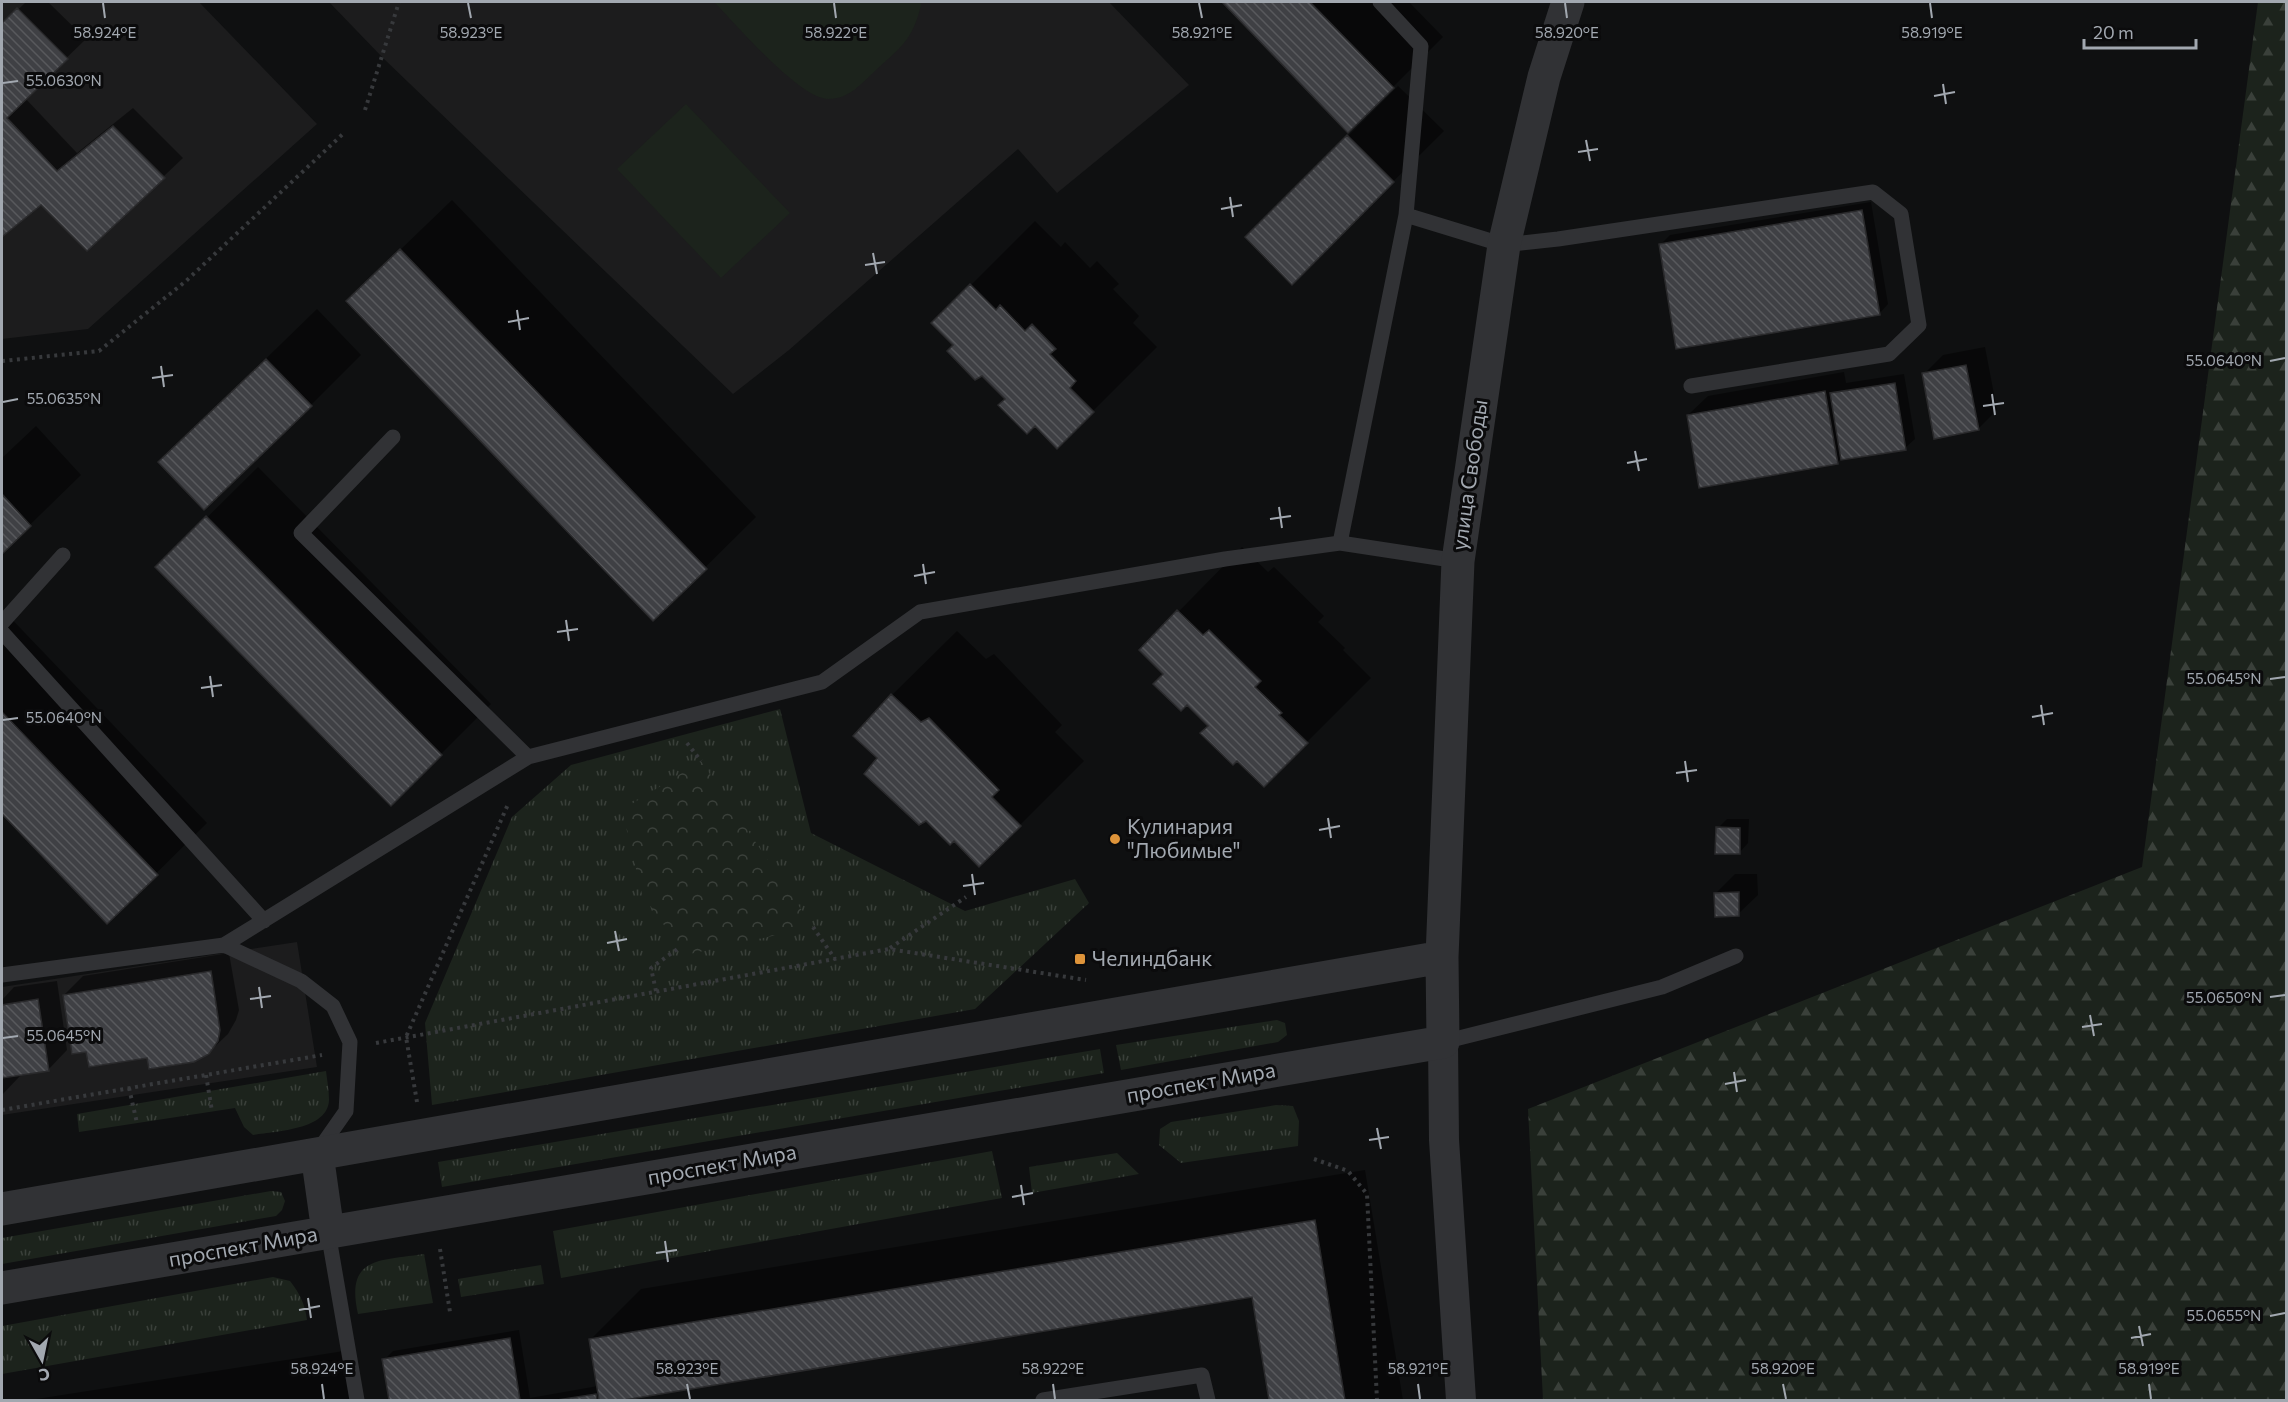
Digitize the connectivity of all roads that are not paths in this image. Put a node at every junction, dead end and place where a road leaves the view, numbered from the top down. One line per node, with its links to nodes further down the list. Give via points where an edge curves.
1 (1380, 2): 3 (lane, via 1421,46)
2 (1568, 2): 4 (street, улица Свободы, via 1544,77)
3 (1406, 215): 4 (lane); 7 (lane)
4 (1504, 245): 5 (lane, via 1873,192 1901,214 1919,325 1889,354); 9 (street, улица Свободы)
5 (1691, 386)
6 (393, 437): 12 (lane, via 301,533)
7 (1340, 543): 9 (lane); 12 (lane, via 920,612 822,682)
8 (63, 555): 10 (lane)
9 (1458, 561): 16 (street, улица Свободы)
10 (2, 623)
11 (2, 632): 13 (lane)
12 (528, 757): 13 (lane)
13 (264, 921): 14 (lane)
14 (224, 945): 17 (lane); 19 (lane, via 301,981 333,1006 350,1042 346,1111)
15 (1736, 956): 18 (lane, via 1662,987)
16 (1442, 957): 18 (street, улица Свободы); 19 (street)
17 (2, 975)
18 (1443, 1042): 21 (street, проспект Мира); 26 (street, via 1444,1140)
19 (317, 1154): 20 (street); 21 (street)
20 (2, 1209)
21 (328, 1232): 22 (street, проспект Мира); 23 (lane)
22 (2, 1288)
23 (357, 1401)
24 (1043, 1401): 25 (lane, via 1202,1375)
25 (1208, 1401)
26 (1461, 1401)

